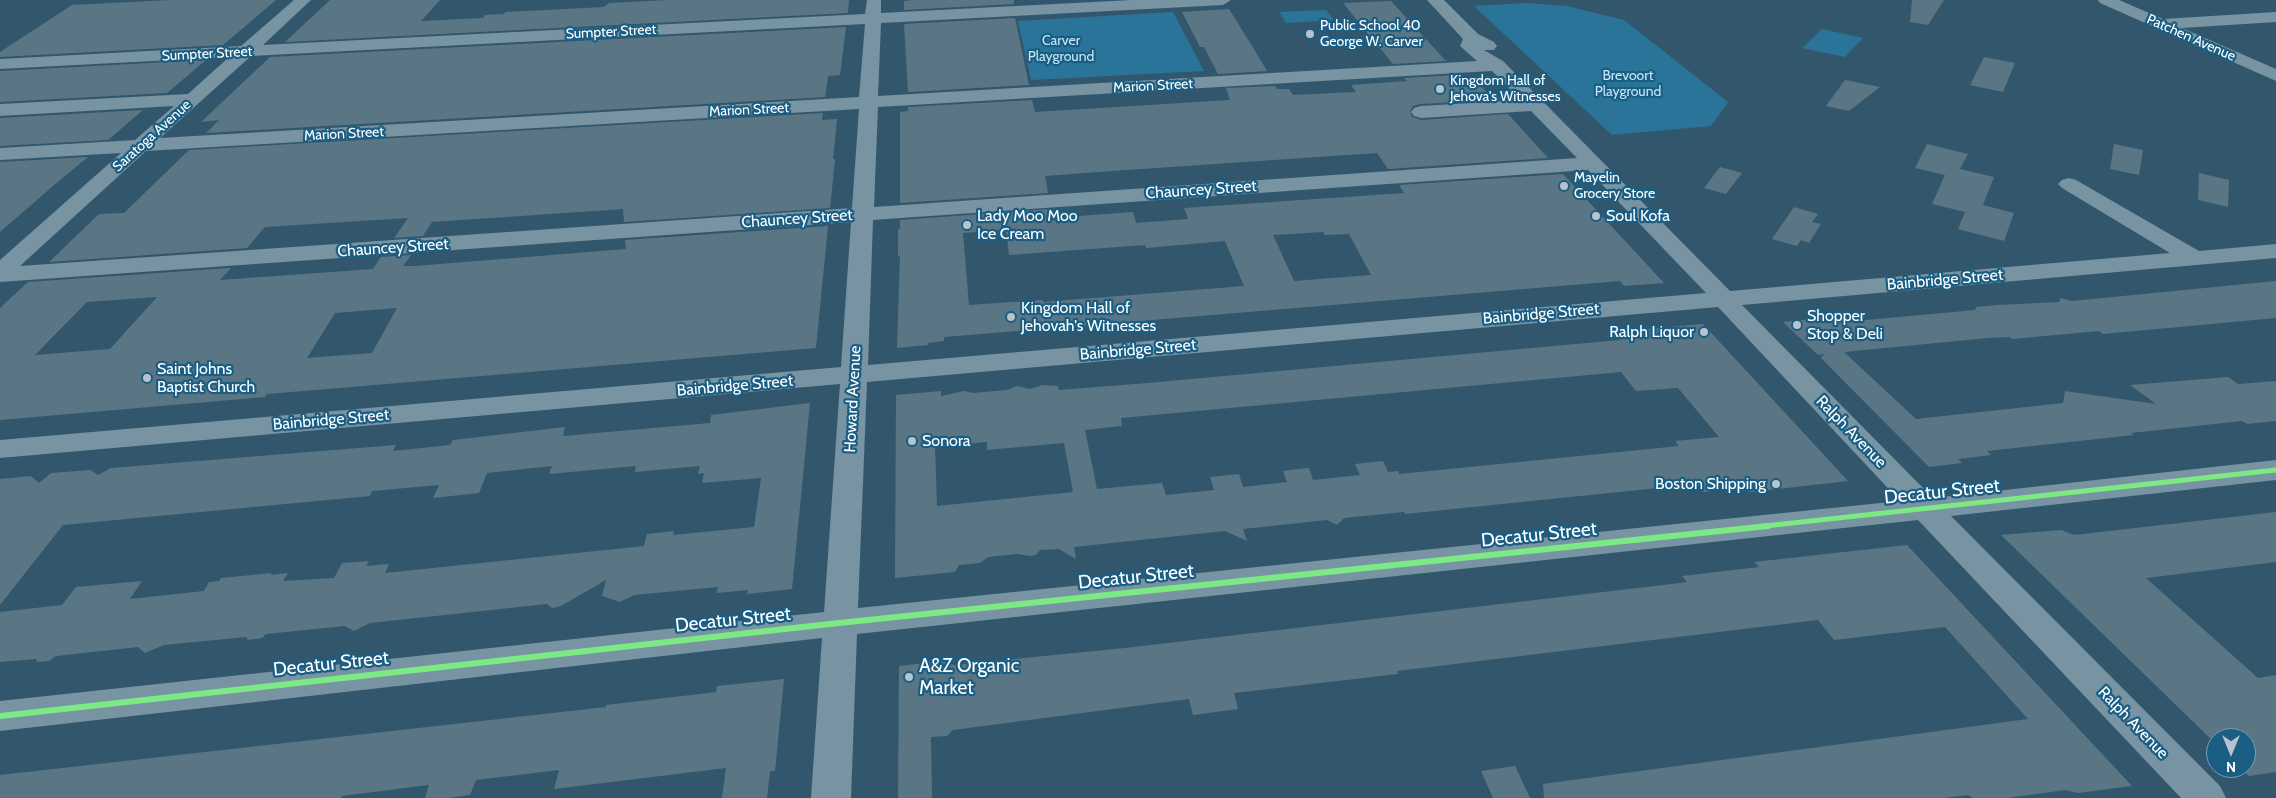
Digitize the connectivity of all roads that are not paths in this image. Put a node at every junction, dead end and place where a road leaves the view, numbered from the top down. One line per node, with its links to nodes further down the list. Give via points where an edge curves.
1 (303, 0): 10 (street, Saratoga Avenue)
2 (874, 0): 8 (street, Howard Avenue)
3 (1223, 0): 8 (street, Sumpter Street)
4 (1435, 0): 5 (street); 12 (street, Ralph Avenue, via 1472,38 1469,46 1479,57)
5 (1440, 0)
6 (2106, 0): 9 (street, Patchen Avenue)
7 (2276, 17): 9 (street)
8 (873, 18): 10 (street, Sumpter Street); 15 (street, Howard Avenue)
9 (2159, 24): 13 (street, Patchen Avenue)
10 (246, 52): 11 (street, Sumpter Street); 14 (street, Saratoga Avenue)
11 (0, 64)
12 (1498, 65): 15 (street, Marion Street); 16 (street, Ralph Avenue)
13 (2276, 76)
14 (193, 99): 17 (street); 19 (street, Saratoga Avenue)
15 (868, 103): 19 (street, Marion Street); 23 (street, Howard Avenue)
16 (1536, 105): 18 (street); 21 (street, Ralph Avenue)
17 (0, 110)
18 (1421, 112)
19 (141, 145): 20 (street, Marion Street); 26 (street, Saratoga Avenue)
20 (0, 154)
21 (1594, 163): 23 (street, Chauncey Street); 27 (street, Ralph Avenue)
22 (2069, 184): 25 (street)
23 (863, 214): 26 (street, Chauncey Street); 28 (street, Howard Avenue)
24 (2276, 252): 25 (street, Bainbridge Street)
25 (2195, 258): 27 (street, Bainbridge Street)
26 (0, 274)
27 (1723, 298): 28 (street, Bainbridge Street); 31 (street, Ralph Avenue)
28 (854, 375): 29 (street, Bainbridge Street); 32 (street, Howard Avenue)
29 (0, 449)
30 (2276, 470): 31 (street, Decatur Street)
31 (1925, 509): 32 (street, Decatur Street); 35 (street, Ralph Avenue)
32 (839, 623): 33 (street, Decatur Street); 34 (street, Howard Avenue)
33 (0, 716)
34 (831, 798)
35 (2206, 798)

